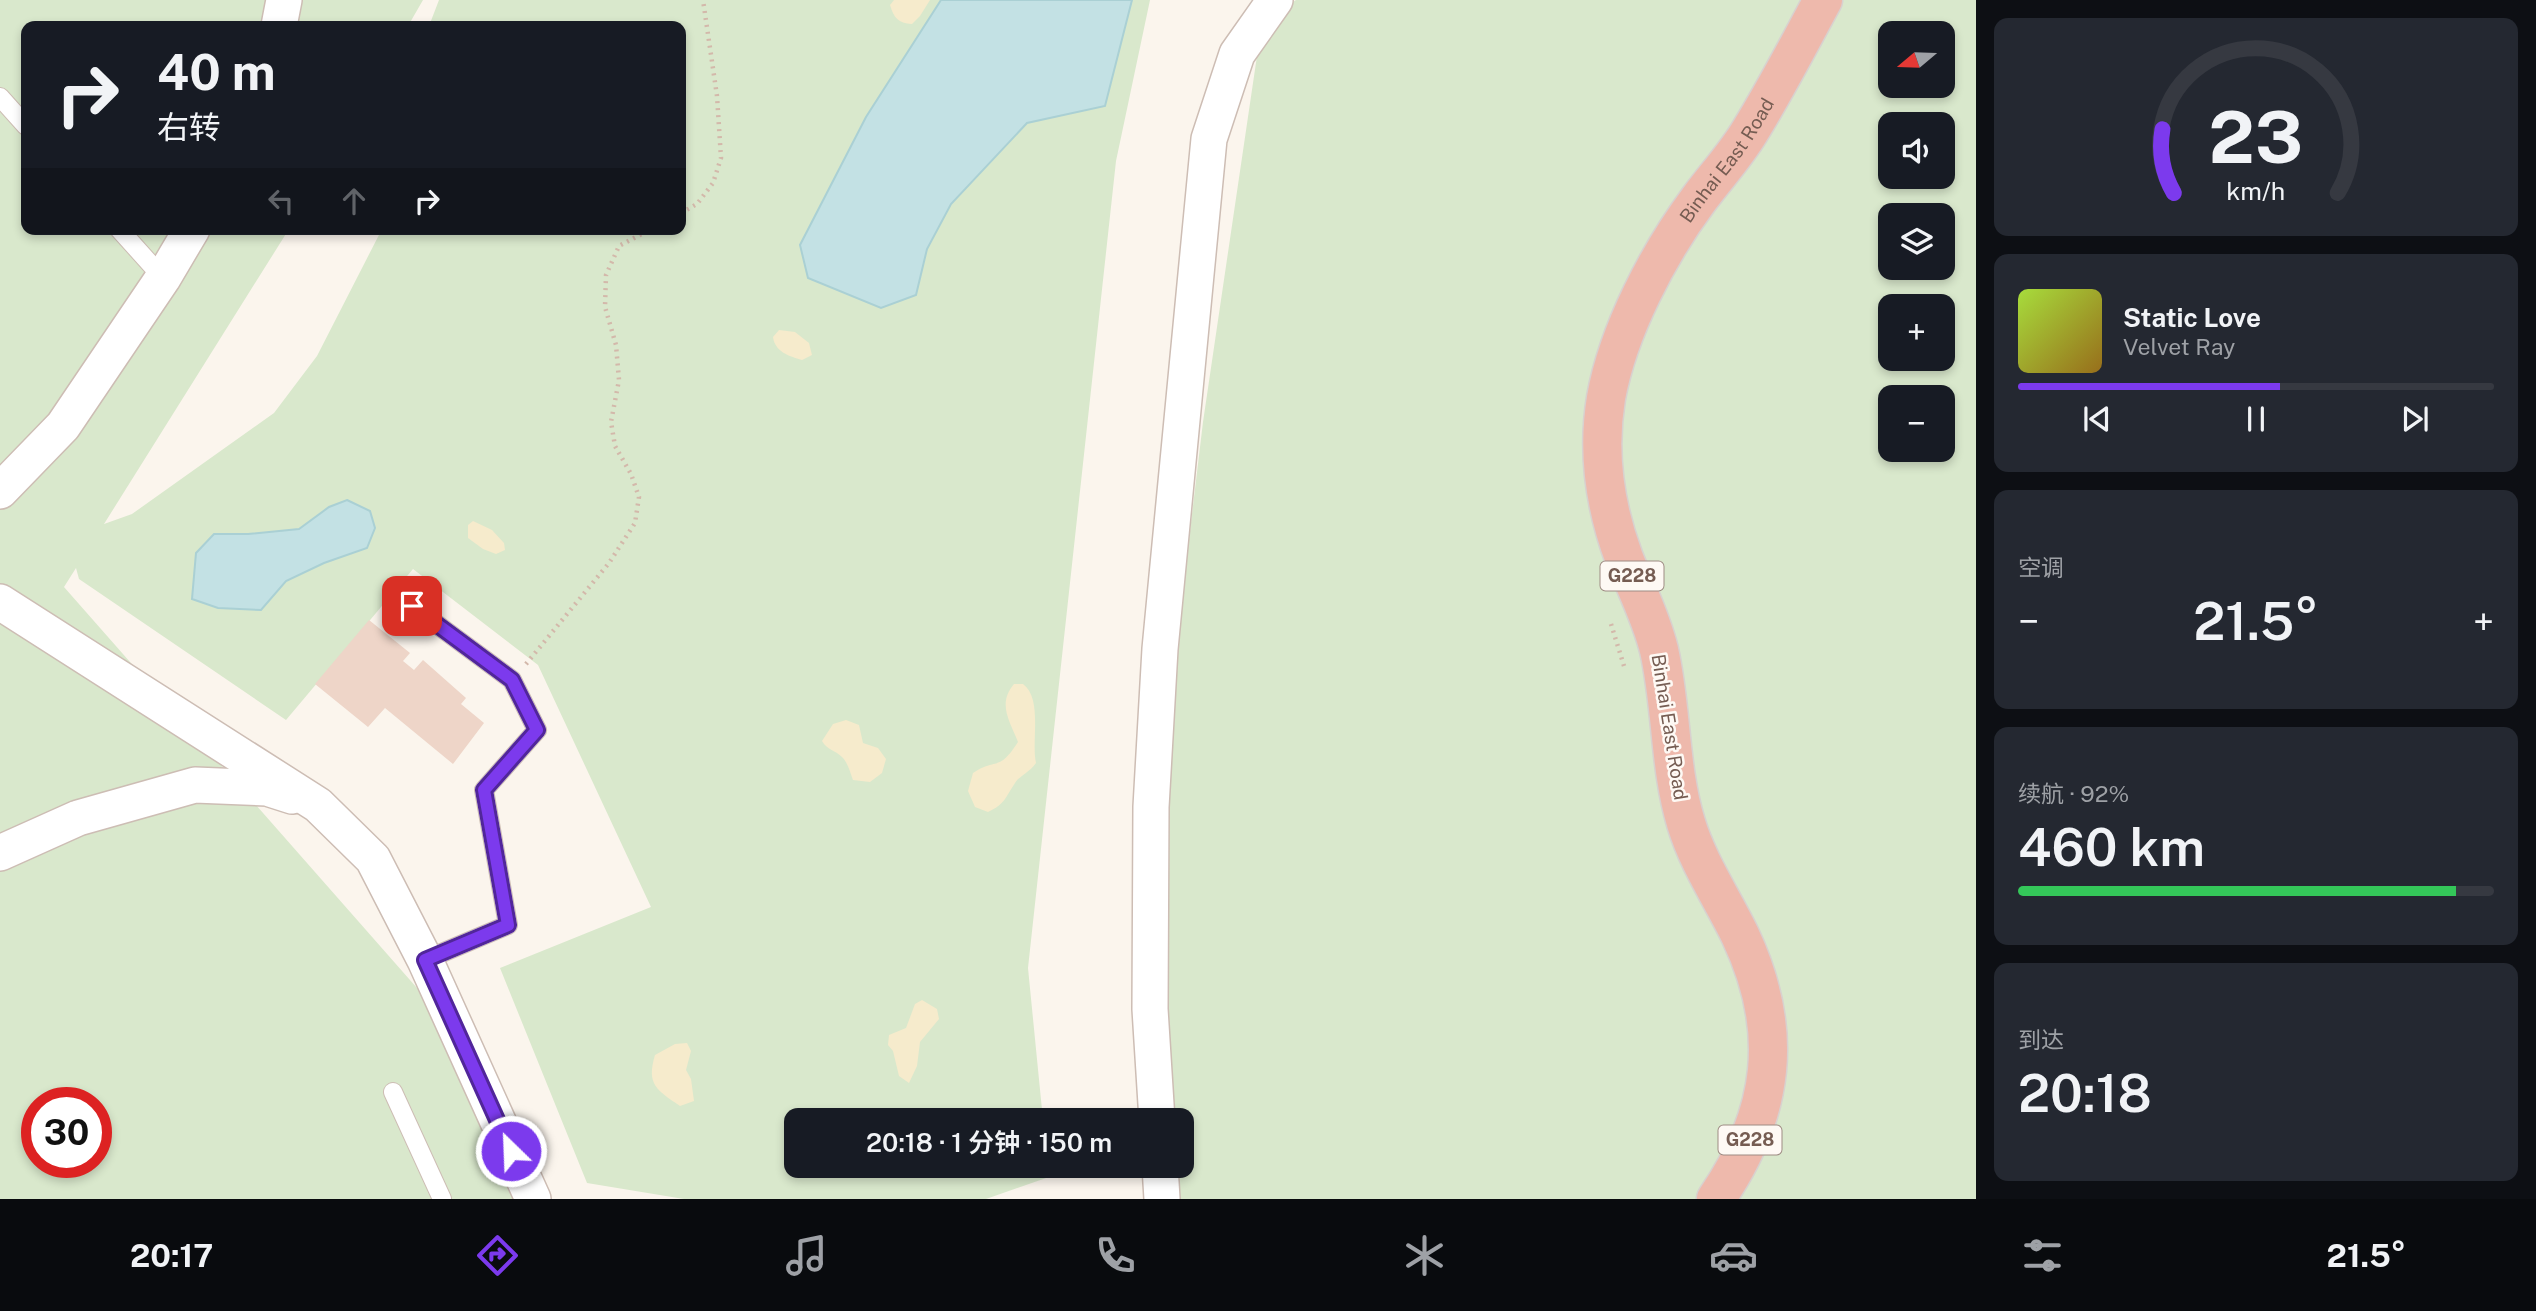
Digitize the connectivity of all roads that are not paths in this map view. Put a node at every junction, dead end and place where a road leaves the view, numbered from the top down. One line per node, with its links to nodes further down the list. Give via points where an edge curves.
1 (284, 0): 4 (street)
2 (1275, 0): 17 (street, via 1237,54 1209,139 1160,649 1151,807 1150,1009)
3 (1823, 0): 22 (highway, Binhai East Road / G228, via 1767,101 1651,275 1616,362 1602,435 1610,517 1658,649 1676,784 1687,825 1754,968 1765,1004 1767,1074 1760,1111 1748,1146)
4 (280, 21)
5 (0, 96): 6 (lane)
6 (21, 120)
7 (124, 235): 9 (lane)
8 (188, 235): 9 (street)
9 (163, 278): 10 (street, via 63,426)
10 (0, 491)
11 (0, 602): 13 (street)
12 (412, 606): 15 (lane, via 512,680 537,730 484,790 508,925)
13 (318, 805): 14 (street, via 267,788 195,785 78,818); 15 (street, via 373,859)
14 (0, 853)
15 (425, 960): 20 (street)
16 (393, 1091): 19 (lane)
17 (1156, 1108)
18 (1161, 1178): 21 (street)
19 (442, 1199)
20 (533, 1199)
21 (1162, 1199)
22 (1716, 1199)

